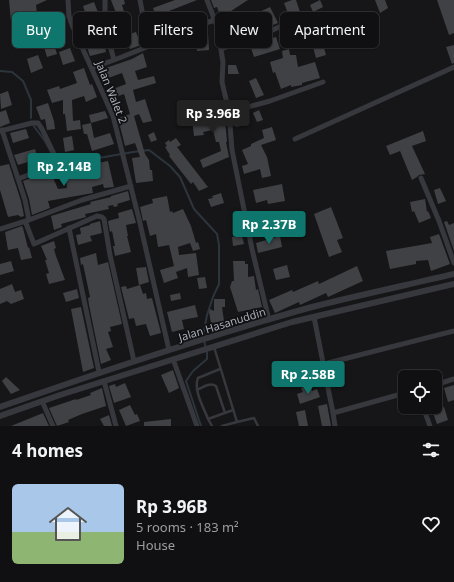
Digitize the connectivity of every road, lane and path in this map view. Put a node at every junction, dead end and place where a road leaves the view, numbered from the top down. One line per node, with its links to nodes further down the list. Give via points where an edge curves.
1 (68, 0): 11 (street, Jalan Walet 2, via 72,25)
2 (105, 0): 9 (street, via 105,27)
3 (140, 0): 5 (street, via 148,26 179,31)
4 (207, 0): 5 (street)
5 (215, 20)
6 (280, 27): 8 (street)
7 (144, 48): 9 (street)
8 (220, 49): 13 (street, via 223,62 222,82)
9 (114, 60): 11 (street)
10 (454, 67): 15 (street)
11 (92, 68): 18 (street, Jalan Walet 2, via 113,116)
12 (323, 82): 13 (street)
13 (229, 112): 26 (street, via 232,150)
14 (1, 130): 17 (street); 17 (street, via 38,123 56,162)
15 (295, 139)
16 (421, 178): 22 (street)
17 (18, 179): 19 (street, via 25,200)
18 (131, 186): 19 (street, via 82,200); 29 (street, Jalan Walet 2)
19 (27, 221): 20 (street, via 34,244); 21 (street)
20 (69, 228): 31 (street, via 97,216 104,219); 34 (street)
21 (0, 229)
22 (454, 263)
23 (454, 274): 26 (street, Jalan Hasanuddin, via 321,305)
24 (454, 284): 25 (street, Jalan Hasanuddin)
25 (314, 317): 28 (street, Jalan Hasanuddin); 32 (street)
26 (269, 320): 29 (street, Jalan Hasanuddin)
27 (454, 332): 32 (street)
28 (210, 348): 30 (street, Jalan Hasanuddin); 33 (lane)
29 (169, 350): 31 (street, Jalan Hasanuddin)
30 (173, 359): 36 (street, Jalan Hasanuddin); 51 (street)
31 (134, 361): 34 (street, Jalan Hasanuddin)
32 (324, 364): 44 (street)
33 (220, 369): 38 (lane, via 198,378); 42 (lane)
34 (99, 372): 41 (street, Jalan Hasanuddin)
35 (454, 379): 37 (street)
36 (104, 381): 40 (street, Jalan Hasanuddin); 50 (street)
37 (442, 382)
38 (197, 390): 43 (lane, via 214,384); 47 (lane)
39 (398, 394): 44 (street)
40 (42, 401): 46 (street, Jalan Hasanuddin); 49 (street)
41 (0, 407)
42 (233, 410): 43 (lane); 48 (lane)
43 (225, 413): 47 (lane)
44 (333, 413): 55 (street)
45 (426, 414): 56 (street)
46 (0, 416)
47 (208, 419): 52 (lane)
48 (237, 422): 53 (lane); 54 (lane, via 254,418)
49 (53, 426)
50 (116, 426)
51 (197, 426)
52 (212, 426)
53 (222, 426)
54 (258, 426)
55 (335, 426)
56 (430, 426)

